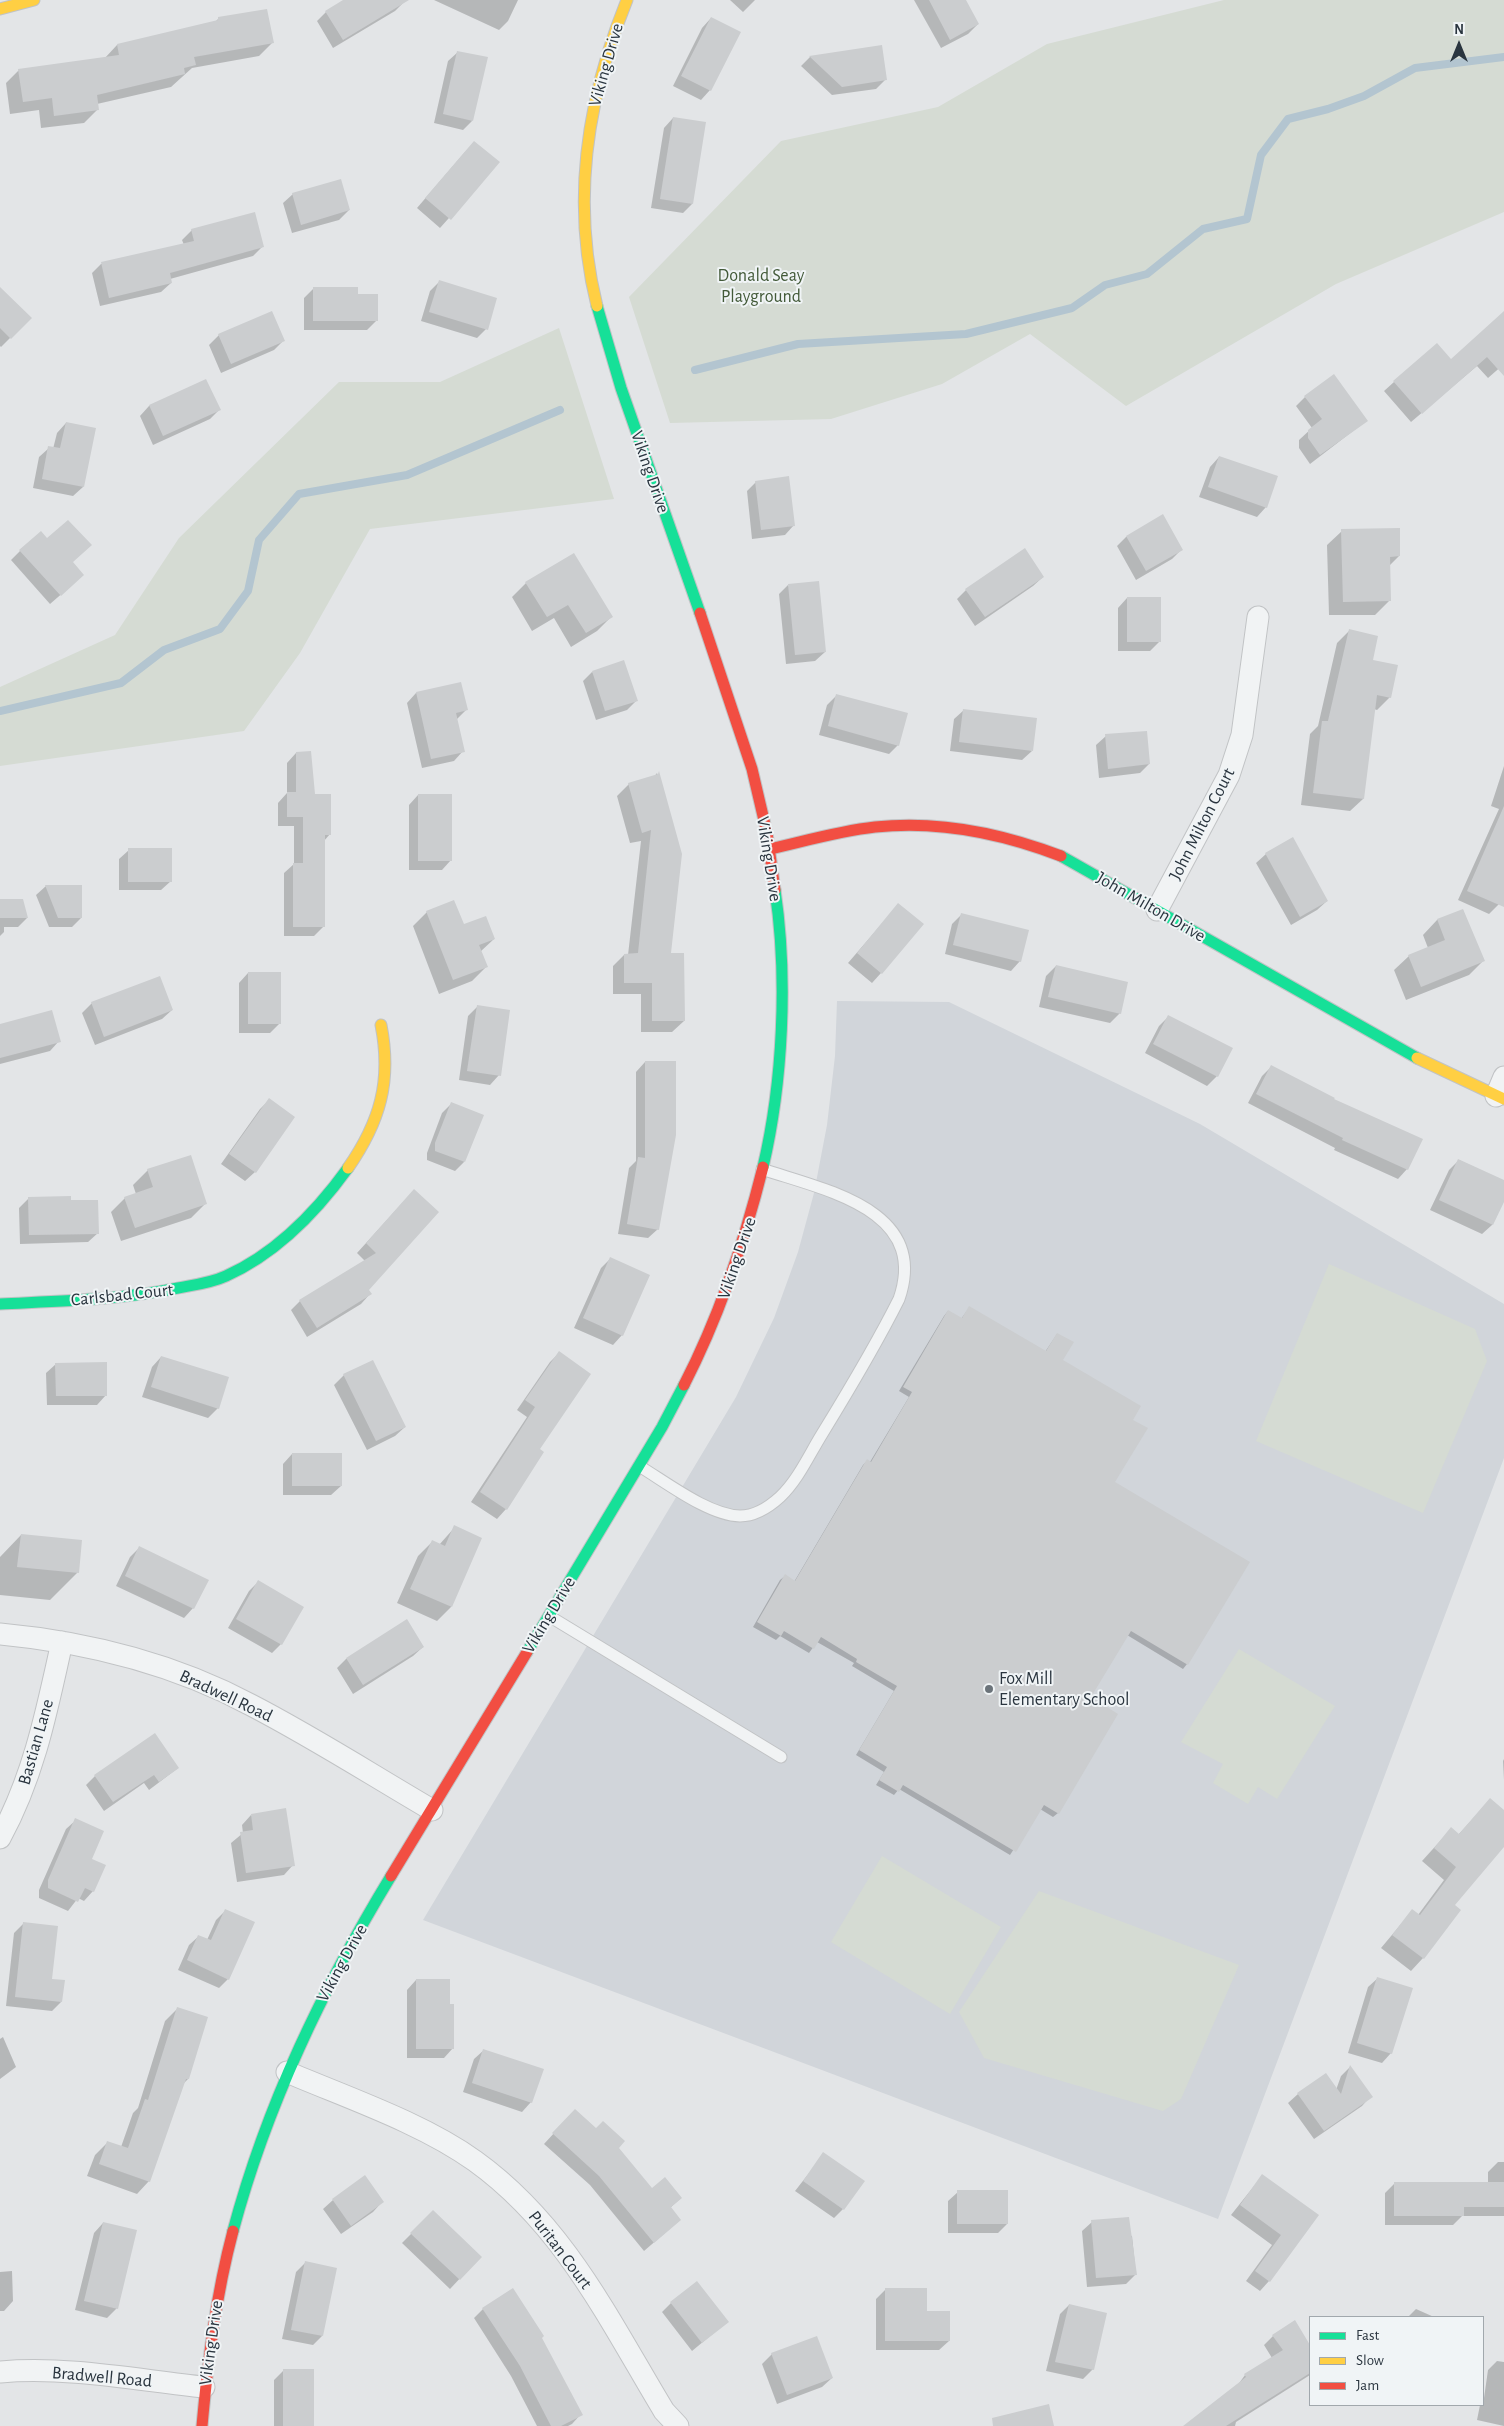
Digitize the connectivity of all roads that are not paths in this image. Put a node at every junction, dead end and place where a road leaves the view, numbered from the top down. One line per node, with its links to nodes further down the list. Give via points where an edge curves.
1 (31, 0): 3 (street)
2 (627, 0): 5 (street, Viking Drive, via 608,47 588,137 583,199 589,269 600,324 753,771)
3 (0, 9)
4 (1258, 617): 6 (street, John Milton Court, via 1242,735 1229,775)
5 (770, 849): 6 (street, John Milton Drive, via 873,828 922,824 970,828 1021,840 1062,856); 9 (street, Viking Drive, via 781,959 782,1010 774,1109)
6 (1157, 910): 8 (street, John Milton Drive, via 1412,1056)
7 (381, 1025): 10 (street, Carlsbad Court, via 386,1077 380,1108 361,1147 336,1184 305,1220 268,1250 228,1275 151,1295)
8 (1501, 1091)
9 (762, 1169): 11 (street, Viking Drive, via 729,1284 694,1369); 11 (lane, via 850,1198 887,1224 898,1240 903,1258 903,1288 899,1299 797,1476 769,1506 755,1514 725,1514)
10 (0, 1304)
11 (638, 1466): 12 (street, Viking Drive)
12 (549, 1616): 15 (lane); 16 (street, Viking Drive)
13 (0, 1634): 14 (street, Bradwell Road)
14 (62, 1642): 16 (street, Bradwell Road, via 92,1647 198,1680 250,1704); 17 (street, Bastian Lane, via 32,1766)
15 (780, 1758)
16 (432, 1810): 18 (street, Viking Drive, via 334,1976)
17 (0, 1838)
18 (287, 2072): 20 (street, Viking Drive, via 239,2206 220,2283); 22 (street, Puritan Court, via 432,2135 475,2161 512,2190 574,2261 664,2411)
19 (0, 2372): 20 (street, Bradwell Road, via 77,2373)
20 (204, 2387): 21 (street, Viking Drive)
21 (202, 2426)
22 (678, 2426)

